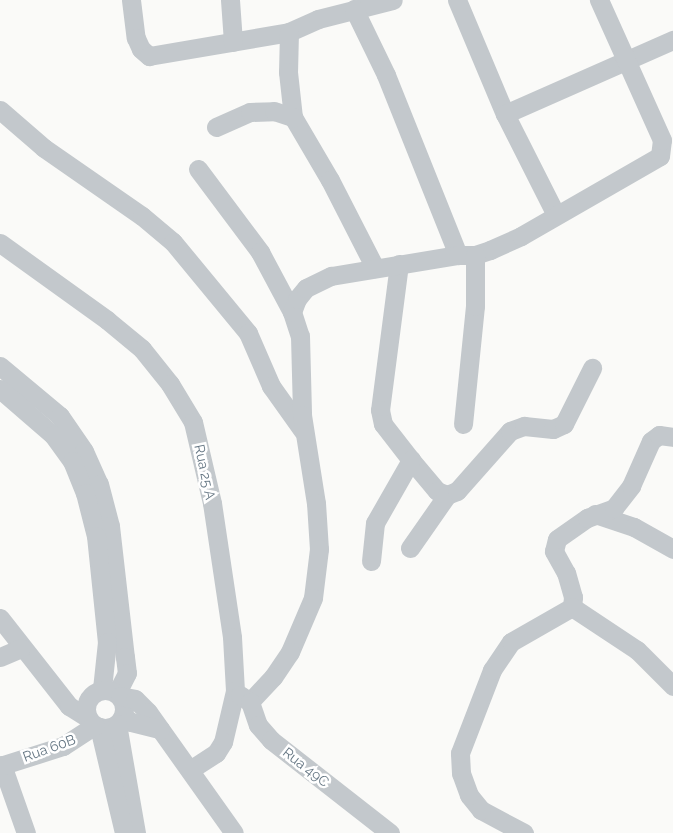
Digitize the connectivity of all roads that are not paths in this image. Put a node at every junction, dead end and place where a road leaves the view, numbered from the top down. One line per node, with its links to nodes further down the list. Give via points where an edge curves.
1 (131, 0): 9 (street, via 136,38 149,56)
2 (230, 0): 9 (street)
3 (394, 0): 6 (street)
4 (457, 0): 12 (street)
5 (599, 0): 10 (street)
6 (354, 9): 7 (street, via 318,19); 18 (street)
7 (289, 32): 9 (street); 13 (street, via 288,72)
8 (673, 40): 10 (street)
9 (233, 42)
10 (626, 59): 12 (street); 16 (street, via 662,140 660,156)
11 (0, 110): 26 (street, via 44,148 142,216 173,242 248,333 271,386)
12 (506, 114): 16 (street)
13 (293, 117): 14 (street, via 274,111 250,112); 20 (street)
14 (216, 127)
15 (198, 169): 21 (street, via 260,252)
16 (556, 215): 18 (street, via 521,236)
17 (0, 243): 41 (street, Rua 25 A, via 142,349 170,384 193,422 212,503)
18 (467, 255): 19 (street); 25 (street, via 475,306)
19 (399, 264): 20 (street); 28 (street, via 380,410 383,424)
20 (375, 268): 21 (street, via 331,276 306,288)
21 (292, 312): 26 (street, via 300,336)
22 (0, 366): 40 (street, via 60,416 84,451 99,484 110,526 127,672)
23 (592, 368): 29 (street, via 564,424 552,429 517,427 457,491)
24 (0, 389): 40 (street, via 53,435 72,460 86,494 96,536 107,642)
25 (463, 424)
26 (304, 432): 41 (street, via 316,503 319,549 313,598 290,652 273,677)
27 (673, 437): 30 (street, via 659,435 651,441 623,499 605,514)
28 (411, 460): 29 (street, via 437,491); 33 (street, via 375,523)
29 (447, 495): 31 (street)
30 (595, 514): 32 (street, via 634,527); 34 (street, via 563,533 554,545 569,584)
31 (410, 548)
32 (673, 549)
33 (371, 561)
34 (572, 607): 38 (street, via 637,650); 51 (street, via 511,642 492,670 460,752 469,795 481,810)
35 (0, 618): 36 (street)
36 (21, 648): 37 (street); 39 (street)
37 (0, 657)
38 (673, 686)
39 (61, 692): 40 (street); 42 (street, via 75,712)
40 (108, 693): 42 (street, via 124,706); 42 (street, via 86,702); 43 (street, via 135,699)
41 (242, 697): 45 (street, Rua 25 A, via 216,753); 50 (street, Rua 49C, via 271,740)
42 (104, 722): 43 (street, via 131,722); 44 (street, Rua 60B, via 63,746); 47 (street); 48 (street)
43 (160, 729): 45 (street)
44 (1, 765): 46 (street)
45 (190, 770): 49 (street)
46 (26, 833)
47 (124, 833)
48 (136, 833)
49 (234, 833)
50 (390, 833)
51 (524, 833)

